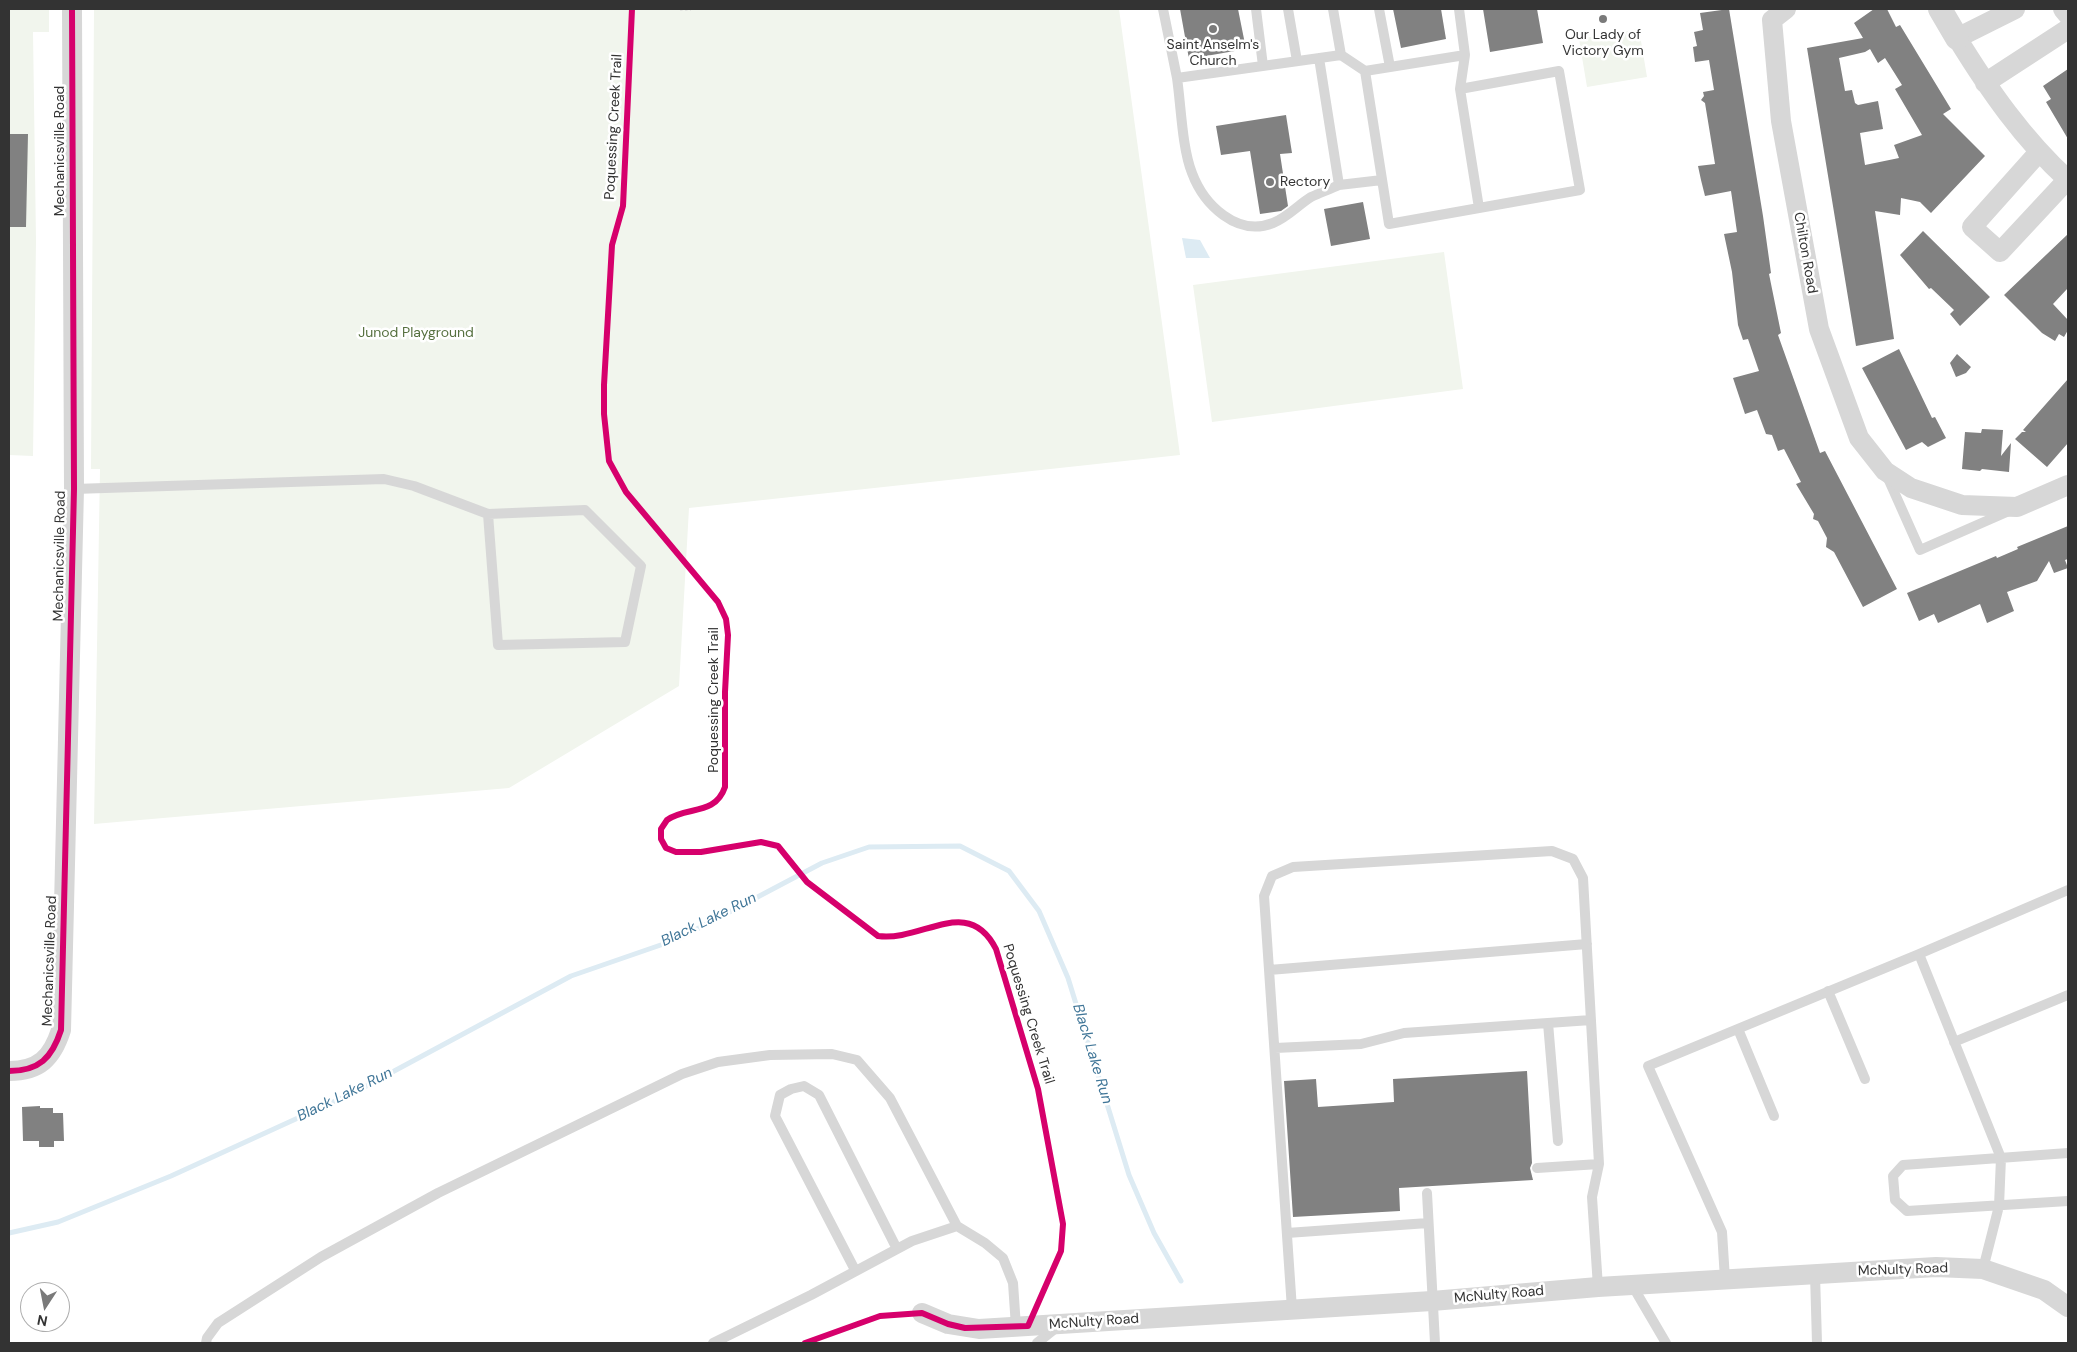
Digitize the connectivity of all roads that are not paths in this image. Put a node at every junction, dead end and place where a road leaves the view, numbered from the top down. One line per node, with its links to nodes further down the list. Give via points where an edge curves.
1 (72, 9): 32 (street, Mechanicsville Road)
2 (1163, 9): 22 (lane)
3 (1256, 9): 19 (lane)
4 (1288, 9): 18 (lane)
5 (1334, 9): 15 (lane)
6 (1379, 9): 20 (lane)
7 (1459, 9): 16 (lane)
8 (1786, 9): 30 (street, Chilton Road, via 1772,20 1781,121 1819,329 1859,438)
9 (1940, 9): 14 (street)
10 (2016, 9): 14 (street)
11 (2064, 9): 12 (street)
12 (2068, 15)
13 (2068, 29): 23 (street)
14 (1957, 38): 23 (street)
15 (1341, 55): 17 (lane); 21 (lane)
16 (1465, 55): 20 (lane); 24 (lane)
17 (1320, 58): 18 (lane); 28 (lane)
18 (1297, 61): 19 (lane)
19 (1263, 66): 22 (lane)
20 (1390, 67): 21 (lane)
21 (1365, 71): 26 (lane)
22 (1177, 78): 28 (lane, via 1192,172 1207,200 1228,220 1252,228 1273,224 1310,198)
23 (1983, 80): 25 (street)
24 (1460, 89): 29 (lane); 29 (lane, via 1559,71 1580,190)
25 (2039, 152): 27 (street); 27 (street, via 1972,227 2000,252)
26 (1382, 180): 28 (lane); 29 (lane, via 1389,224)
27 (2068, 180)
28 (1339, 185)
29 (1479, 208)
30 (1892, 476): 33 (street, via 1911,488 1962,506); 33 (lane, via 1920,550)
31 (2068, 485): 33 (street)
32 (74, 489): 34 (lane, via 384,479 414,486); 46 (street, Mechanicsville Road, via 61,1030 56,1045 38,1066 25,1071)
33 (2017, 507)
34 (488, 514): 34 (lane, via 498,645 624,642 641,566 585,510)
35 (2068, 890): 37 (lane)
36 (1587, 944): 38 (lane); 38 (lane, via 1584,878 1573,859 1552,851 1293,867 1272,876 1264,896); 41 (lane)
37 (1919, 954): 39 (lane); 44 (lane)
38 (1269, 970): 45 (lane)
39 (1828, 992): 43 (lane); 47 (lane)
40 (2068, 995): 44 (lane)
41 (1591, 1020): 42 (lane); 52 (lane)
42 (1548, 1023): 45 (lane, via 1404,1033 1361,1044); 49 (lane)
43 (1738, 1029): 48 (lane); 64 (lane, via 1648,1066 1722,1232)
44 (1954, 1042): 51 (lane)
45 (1274, 1048): 59 (lane)
46 (9, 1071)
47 (1865, 1078)
48 (1774, 1116)
49 (1558, 1141)
50 (2068, 1153): 51 (lane)
51 (2001, 1158): 56 (lane); 56 (lane, via 1903,1165 1893,1176 1894,1200 1907,1211)
52 (1599, 1164): 53 (lane); 66 (lane, via 1592,1198)
53 (1538, 1168)
54 (1427, 1193): 57 (lane)
55 (2068, 1201): 56 (lane)
56 (1999, 1206): 61 (lane)
57 (1428, 1223): 59 (lane); 67 (lane)
58 (957, 1226): 60 (lane); 72 (lane, via 1003,1258 1013,1283); 73 (lane, via 890,1098 857,1060 832,1054 770,1055 718,1062 682,1074 438,1193 337,1248 218,1323)
59 (1287, 1233): 69 (lane)
60 (897, 1249): 62 (lane); 62 (lane, via 819,1095 804,1086 791,1089 780,1095 775,1116)
61 (1983, 1269): 63 (street, McNulty Road, via 1936,1267); 68 (street, McNulty Road, via 2044,1290)
62 (855, 1270): 74 (lane)
63 (1814, 1274): 64 (street, McNulty Road); 78 (lane)
64 (1725, 1279): 65 (street, McNulty Road)
65 (1632, 1285): 66 (street, McNulty Road); 77 (lane)
66 (1598, 1287): 67 (street, McNulty Road)
67 (1432, 1301): 69 (street, McNulty Road); 76 (lane)
68 (2068, 1307)
69 (1292, 1309): 71 (street, McNulty Road)
70 (922, 1313): 72 (street, McNulty Road, via 965,1328)
71 (1060, 1324): 72 (street, McNulty Road); 75 (lane)
72 (1016, 1327)
73 (206, 1343)
74 (712, 1343)
75 (1037, 1343)
76 (1435, 1343)
77 (1666, 1343)
78 (1817, 1343)

